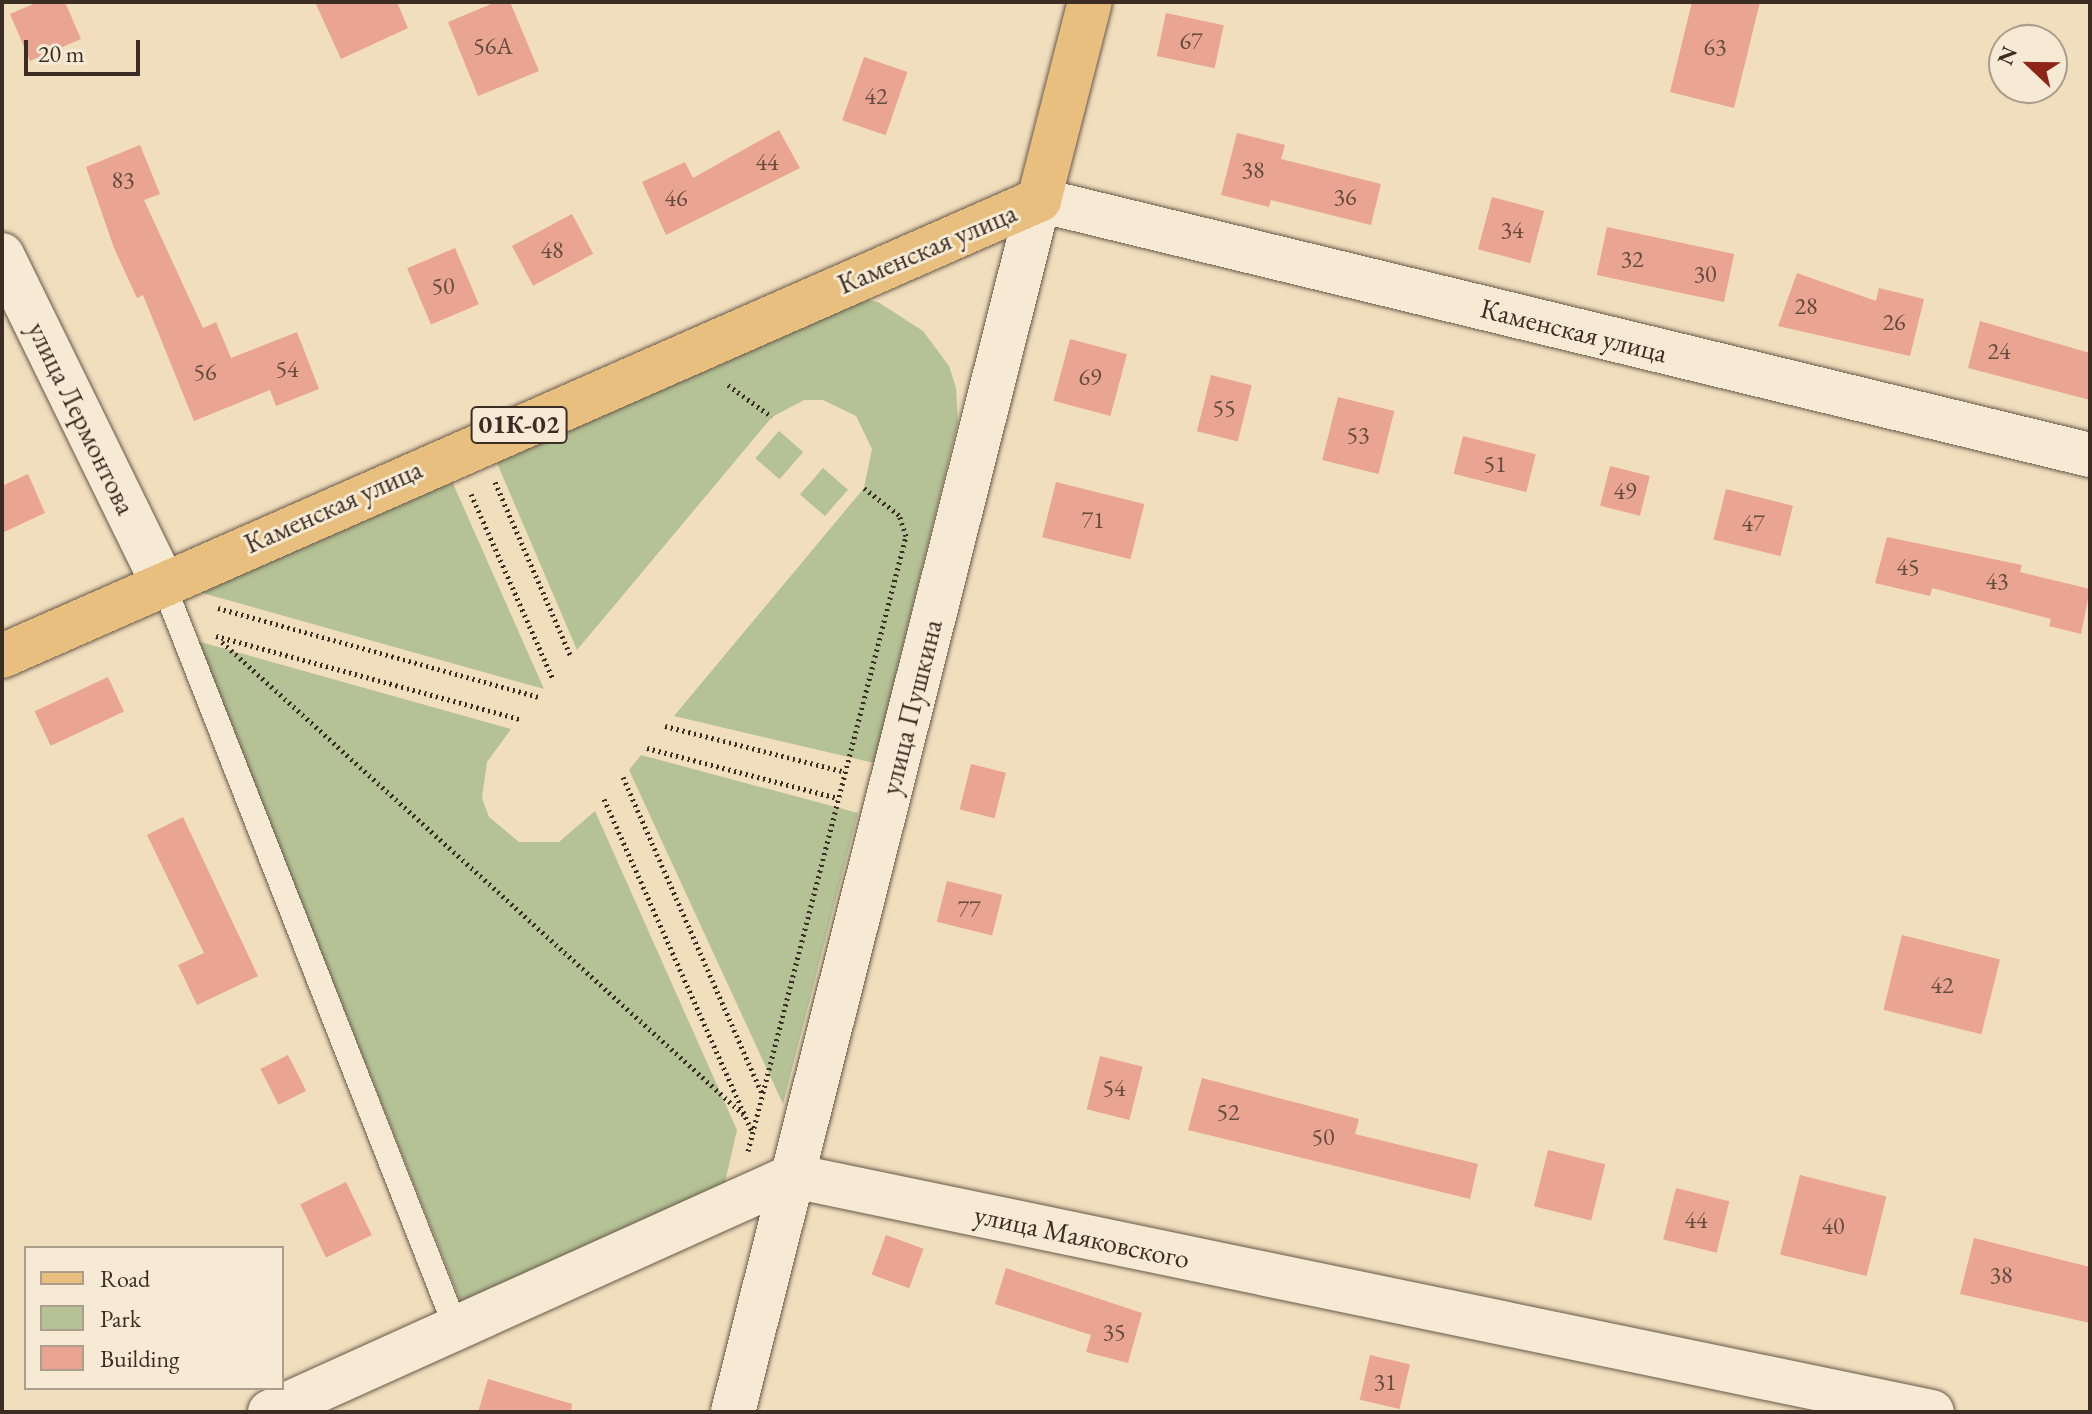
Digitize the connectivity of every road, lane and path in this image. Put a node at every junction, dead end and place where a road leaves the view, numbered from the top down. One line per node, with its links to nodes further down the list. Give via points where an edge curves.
1 (1090, 2): 2 (main road, улица Пушкина)
2 (1039, 200): 4 (main road, Каменская улица / 01К-02); 5 (street, Каменская улица); 24 (street, улица Пушкина)
3 (2, 255): 7 (street, улица Лермонтова)
4 (466, 448): 7 (main road, Каменская улица / 01К-02); 11 (path); 12 (path)
5 (2090, 455)
6 (864, 488): 17 (path, via 899,515 906,536)
7 (165, 588): 8 (lane); 10 (main road, Каменская улица / 01К-02); 13 (path)
8 (180, 627): 9 (path); 26 (lane)
9 (215, 636): 14 (path); 22 (path)
10 (2, 656)
11 (571, 657)
12 (553, 679)
13 (538, 697)
14 (520, 719)
15 (665, 726): 17 (path)
16 (647, 748): 19 (path)
17 (845, 772): 19 (path)
18 (623, 777): 21 (path)
19 (838, 798): 21 (path)
20 (604, 799): 22 (path)
21 (762, 1094): 23 (path)
22 (744, 1115): 23 (path)
23 (752, 1133): 25 (path)
24 (793, 1176): 25 (street); 28 (street, улица Пушкина); 29 (street, улица Маяковского)
25 (735, 1203): 26 (street)
26 (456, 1328): 27 (street)
27 (270, 1412)
28 (733, 1412)
29 (1932, 1412)

